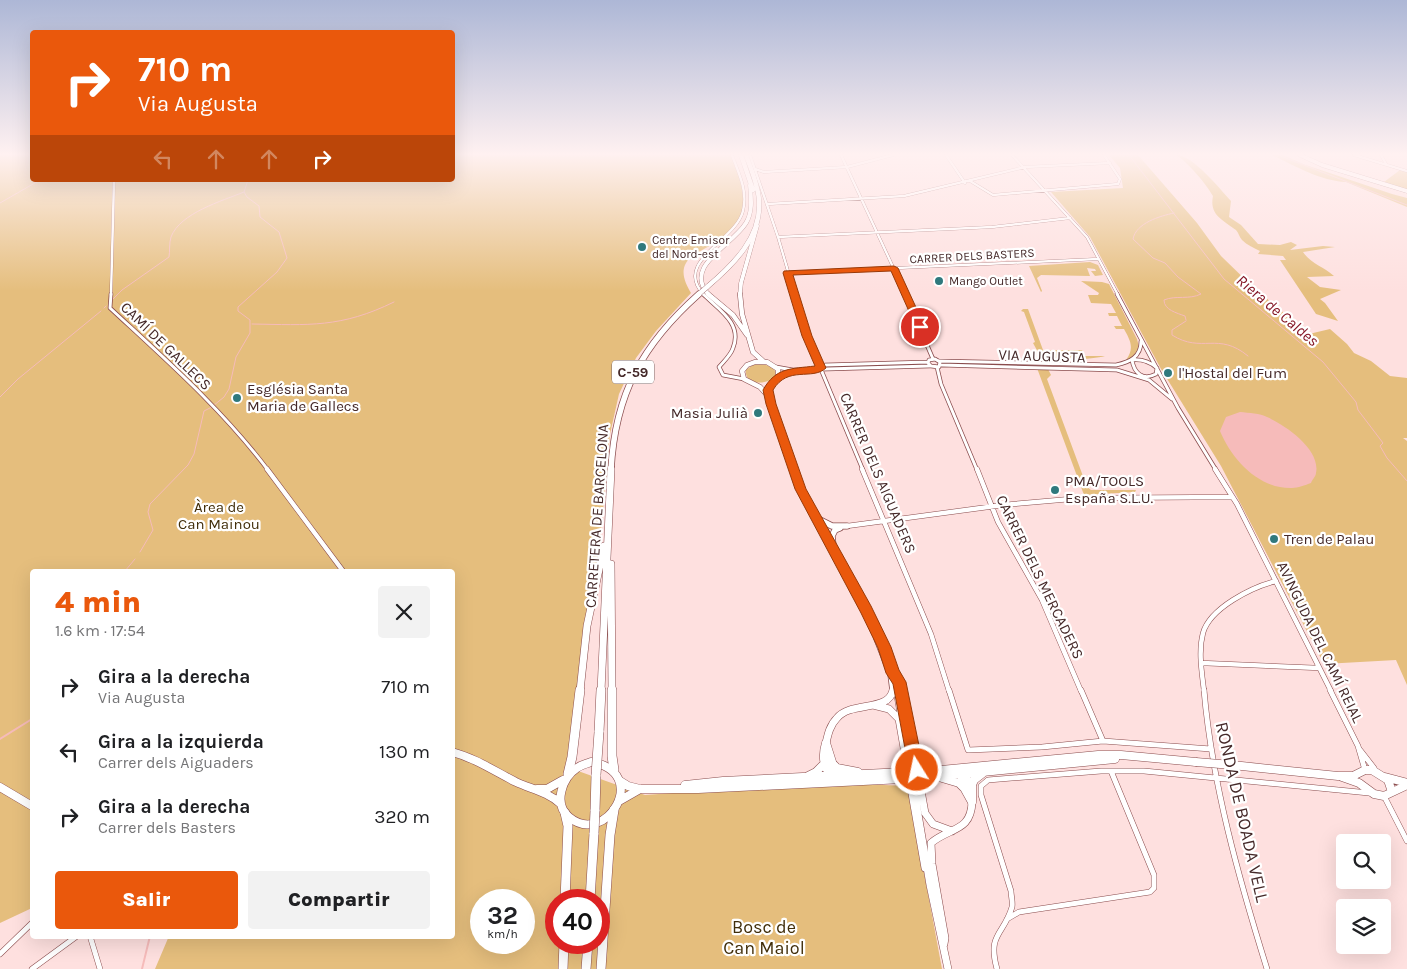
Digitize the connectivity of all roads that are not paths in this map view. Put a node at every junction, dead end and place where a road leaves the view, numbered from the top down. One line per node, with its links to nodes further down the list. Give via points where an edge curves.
1 (114, 200): 48 (street, CAMÍ DE GALLECS, via 110,308 242,436)
2 (746, 200): 32 (street, via 742,217 728,237 699,261 695,272 700,290 735,329 732,351 718,367 722,375)
3 (752, 200): 18 (street, via 746,224 734,239 706,262 700,277 703,288 734,316)
4 (755, 200): 12 (highway)
5 (758, 200): 12 (highway, CARRETERA DE BARCELONA / C-59)
6 (767, 200): 10 (street, CARRER DELS AIGUADERS)
7 (839, 200): 10 (street)
8 (863, 200): 13 (street)
9 (1054, 200): 11 (street, AVINGUDA DEL CAMÍ REIAL)
10 (768, 204): 14 (street, CARRER DELS AIGUADERS)
11 (1070, 218): 13 (street, via 992,227); 15 (street, AVINGUDA DEL CAMÍ REIAL, via 1087,237)
12 (758, 219): 18 (street, via 741,283 742,314); 45 (highway, CARRETERA DE BARCELONA / C-59, bridge, via 738,257 670,320 639,361 626,389 614,432)
13 (876, 232): 14 (street); 16 (street)
14 (778, 237): 17 (street, CARRER DELS AIGUADERS)
15 (1098, 259): 16 (street, CARRER DELS BASTERS); 19 (street, AVINGUDA DEL CAMÍ REIAL)
16 (894, 268): 17 (street, CARRER DELS BASTERS); 21 (street)
17 (788, 273): 28 (street, CARRER DELS AIGUADERS, via 807,336)
18 (747, 335): 20 (street)
19 (1140, 336): 22 (street, via 1141,351); 29 (street, AVINGUDA DEL CAMÍ REIAL)
20 (753, 352): 23 (street); 24 (street)
21 (933, 359): 25 (street); 26 (street)
22 (1132, 360): 26 (street, VIA AUGUSTA, via 1116,365); 29 (street, VIA AUGUSTA, via 1146,360); 33 (street, VIA AUGUSTA, via 1134,369)
23 (763, 362): 24 (street); 27 (street)
24 (750, 363): 31 (street)
25 (929, 364): 26 (street); 28 (street)
26 (939, 364): 33 (street, VIA AUGUSTA, via 1108,369); 41 (street, CARRER DELS MERCADERS, via 941,384)
27 (774, 366): 30 (street); 35 (street, via 779,371)
28 (821, 368): 30 (street); 43 (street, CARRER DELS AIGUADERS)
29 (1157, 368): 33 (street, via 1154,376); 39 (street, AVINGUDA DEL CAMÍ REIAL)
30 (794, 370): 35 (street)
31 (742, 371): 32 (street); 34 (street)
32 (732, 376): 34 (street)
33 (1141, 376): 39 (street, VIA AUGUSTA, via 1161,388)
34 (744, 378): 37 (street)
35 (778, 378): 36 (street)
36 (772, 383): 37 (street); 38 (street, via 768,388)
37 (755, 384): 38 (street)
38 (769, 397): 42 (street, via 797,480)
39 (1178, 408): 40 (street, AVINGUDA DEL CAMÍ REIAL)
40 (1232, 496): 41 (street, via 1082,498); 49 (street, AVINGUDA DEL CAMÍ REIAL)
41 (993, 507): 43 (street); 55 (street, CARRER DELS MERCADERS, via 998,522 1042,600)
42 (816, 516): 44 (street, via 825,525); 47 (street)
43 (885, 521): 44 (street); 55 (street, CARRER DELS AIGUADERS, via 931,634 968,750)
44 (847, 526): 47 (street, via 835,530 832,536)
45 (608, 536): 46 (highway, CARRETERA DE BARCELONA / C-59); 73 (highway, via 590,605 572,757)
46 (607, 546): 63 (highway, via 611,564); 100 (highway, CARRETERA DE BARCELONA / C-59, bridge)
47 (834, 550): 50 (street)
48 (341, 569)
49 (1276, 581): 51 (street, RONDA DE BOADA VELL, via 1266,583 1213,614 1202,634); 52 (street, AVINGUDA DEL CAMÍ REIAL)
50 (866, 610): 53 (street); 54 (street, via 892,681 893,694)
51 (1202, 662): 52 (street); 58 (street, RONDA DE BOADA VELL)
52 (1319, 668): 57 (street, AVINGUDA DEL CAMÍ REIAL)
53 (893, 673): 96 (street, via 903,694 925,813 933,824); 98 (street, via 905,726)
54 (873, 705): 56 (street, via 854,706 841,713 830,726); 98 (street, via 889,709 898,719 922,860)
55 (1103, 741): 58 (street)
56 (826, 743): 61 (main road); 62 (main road)
57 (1358, 746): 66 (street, AVINGUDA DEL CAMÍ REIAL); 68 (street, AVINGUDA DEL CAMÍ REIAL)
58 (1210, 749): 77 (street, RONDA DE BOADA VELL)
59 (455, 753): 84 (main road, via 478,760)
60 (1142, 757): 64 (main road, via 1077,756); 65 (main road); 72 (main road, bridge)
61 (824, 764): 74 (main road); 78 (main road)
62 (833, 764): 69 (main road, via 837,768); 78 (main road, via 834,770)
63 (614, 770): 73 (main road, via 590,762); 79 (main road)
64 (965, 771): 65 (main road); 70 (main road); 75 (main road); 82 (main road); 86 (main road, via 961,778)
65 (985, 771): 82 (main road)
66 (1363, 771): 68 (main road); 72 (main road, via 1353,776); 87 (main road, via 1361,780)
67 (1111, 772): 77 (street); 80 (street, via 995,778); 101 (street, via 1154,875 1154,888 1150,892 1018,912)
68 (1378, 772): 76 (main road)
69 (875, 774): 71 (main road); 78 (main road)
70 (921, 775): 71 (main road, bridge); 75 (main road)
71 (903, 776): 78 (main road, via 842,781)
72 (1338, 776): 87 (main road)
73 (566, 777): 84 (main road, via 547,789); 95 (main road, via 560,792)
74 (804, 777): 78 (main road); 85 (main road, via 723,781)
75 (933, 777): 86 (main road, via 948,778)
76 (1385, 777): 81 (main road); 89 (main road)
77 (1216, 778): 90 (street); 116 (street, RONDA DE BOADA VELL)
78 (827, 779): 85 (main road)
79 (620, 781): 88 (main road); 94 (main road)
80 (983, 783): 101 (street, via 981,795 1011,891 1012,906)
81 (1407, 784): 89 (main road)
82 (972, 785): 92 (main road)
83 (0, 787): 93 (main road)
84 (530, 788): 95 (main road, via 554,797)
85 (674, 788): 88 (main road)
86 (963, 788): 92 (main road)
87 (1366, 788): 90 (main road)
88 (640, 789): 94 (main road)
89 (1392, 792): 91 (main road)
90 (1374, 794): 91 (main road)
91 (1384, 796): 97 (street)
92 (972, 802): 96 (street, via 970,820)
93 (30, 805)
94 (617, 805): 95 (main road, via 601,821 591,824 577,821); 113 (highway, via 610,835)
95 (563, 808): 99 (highway, via 568,826)
96 (952, 831): 105 (street, via 931,843)
97 (1407, 841)
98 (930, 884): 105 (street)
99 (565, 889)
100 (591, 889)
101 (1007, 919): 115 (street, via 994,942)
102 (30, 925): 106 (street)
103 (73, 939): 109 (street)
104 (91, 939): 110 (street)
105 (944, 950): 114 (street)
106 (0, 954)
107 (564, 954): 111 (highway)
108 (587, 954): 112 (highway)
109 (32, 969)
110 (100, 969)
111 (563, 969)
112 (586, 969)
113 (600, 969)
114 (948, 969)
115 (997, 969)
116 (1268, 969)

